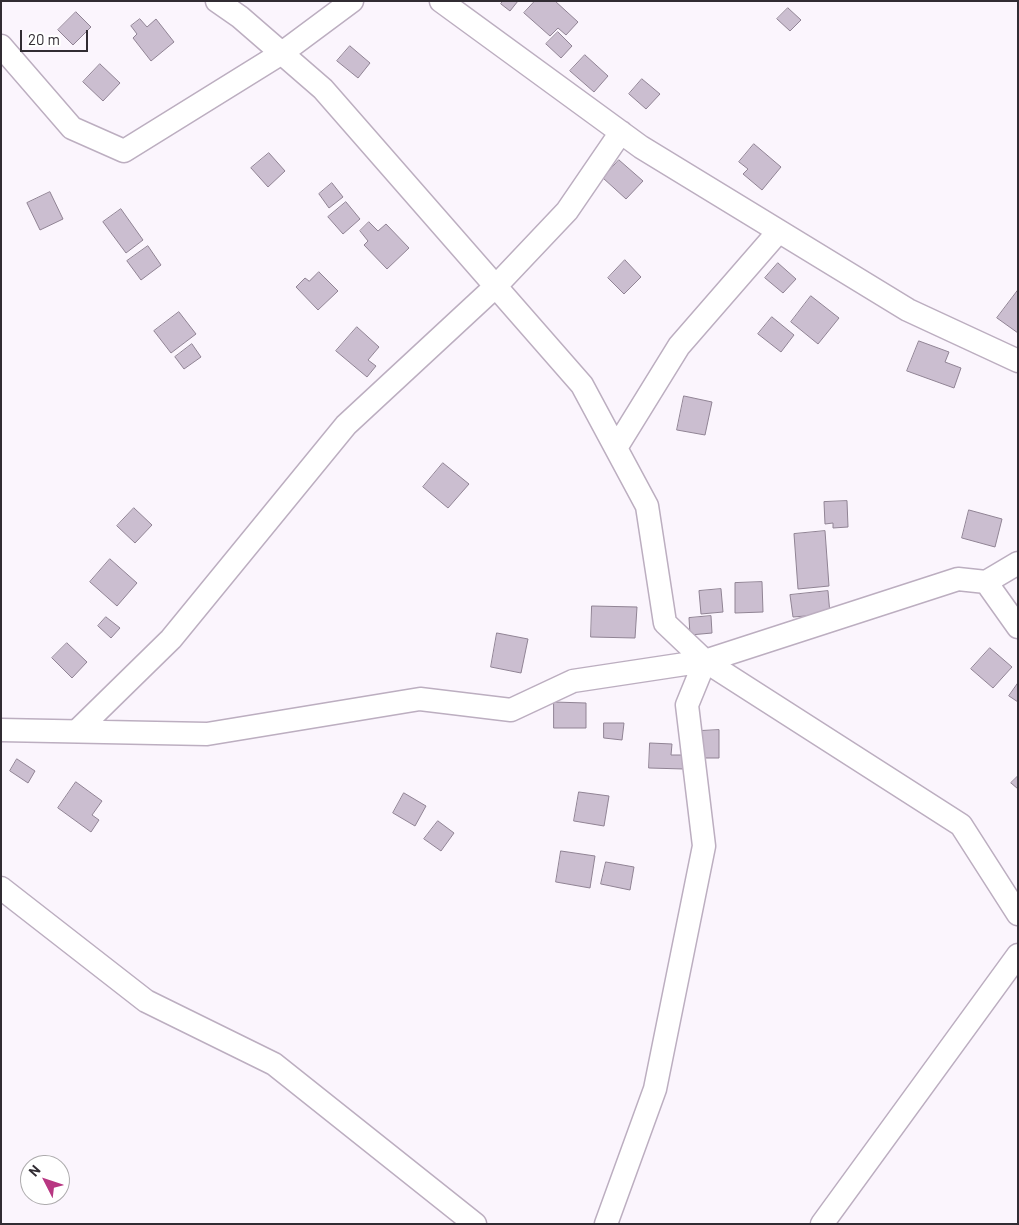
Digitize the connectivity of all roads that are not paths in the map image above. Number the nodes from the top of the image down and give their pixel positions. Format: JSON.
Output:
{"nodes":[{"id":1,"x":218,"y":1,"type":"edge"},
{"id":2,"x":352,"y":1,"type":"edge"},
{"id":3,"x":441,"y":1,"type":"edge"},
{"id":4,"x":1,"y":46,"type":"edge"},
{"id":5,"x":282,"y":53,"type":"junction"},
{"id":6,"x":621,"y":132,"type":"junction"},
{"id":7,"x":779,"y":231,"type":"junction"},
{"id":8,"x":496,"y":286,"type":"junction"},
{"id":9,"x":1018,"y":360,"type":"edge"},
{"id":10,"x":616,"y":448,"type":"junction"},
{"id":11,"x":1018,"y":563,"type":"edge"},
{"id":12,"x":986,"y":582,"type":"junction"},
{"id":13,"x":1018,"y":627,"type":"edge"},
{"id":14,"x":705,"y":661,"type":"junction"},
{"id":15,"x":1,"y":730,"type":"edge"},
{"id":16,"x":77,"y":731,"type":"junction"},
{"id":17,"x":1,"y":888,"type":"edge"},
{"id":18,"x":1018,"y":914,"type":"edge"},
{"id":19,"x":1018,"y":955,"type":"edge"},
{"id":20,"x":476,"y":1224,"type":"edge"},
{"id":21,"x":606,"y":1224,"type":"edge"},
{"id":22,"x":822,"y":1224,"type":"edge"}],
"edges":[{"from":1,"to":5,"type":"street"},
{"from":2,"to":5,"type":"street"},
{"from":3,"to":6,"type":"street"},
{"from":4,"to":5,"type":"street"},
{"from":5,"to":8,"type":"street"},
{"from":6,"to":7,"type":"street"},
{"from":6,"to":8,"type":"street"},
{"from":7,"to":9,"type":"street"},
{"from":7,"to":10,"type":"street"},
{"from":8,"to":10,"type":"street"},
{"from":8,"to":16,"type":"street"},
{"from":10,"to":14,"type":"street"},
{"from":11,"to":12,"type":"street"},
{"from":12,"to":13,"type":"street"},
{"from":12,"to":14,"type":"street"},
{"from":14,"to":16,"type":"street"},
{"from":14,"to":18,"type":"street"},
{"from":14,"to":21,"type":"street"},
{"from":15,"to":16,"type":"street"},
{"from":17,"to":20,"type":"street"},
{"from":19,"to":22,"type":"street"}]}
